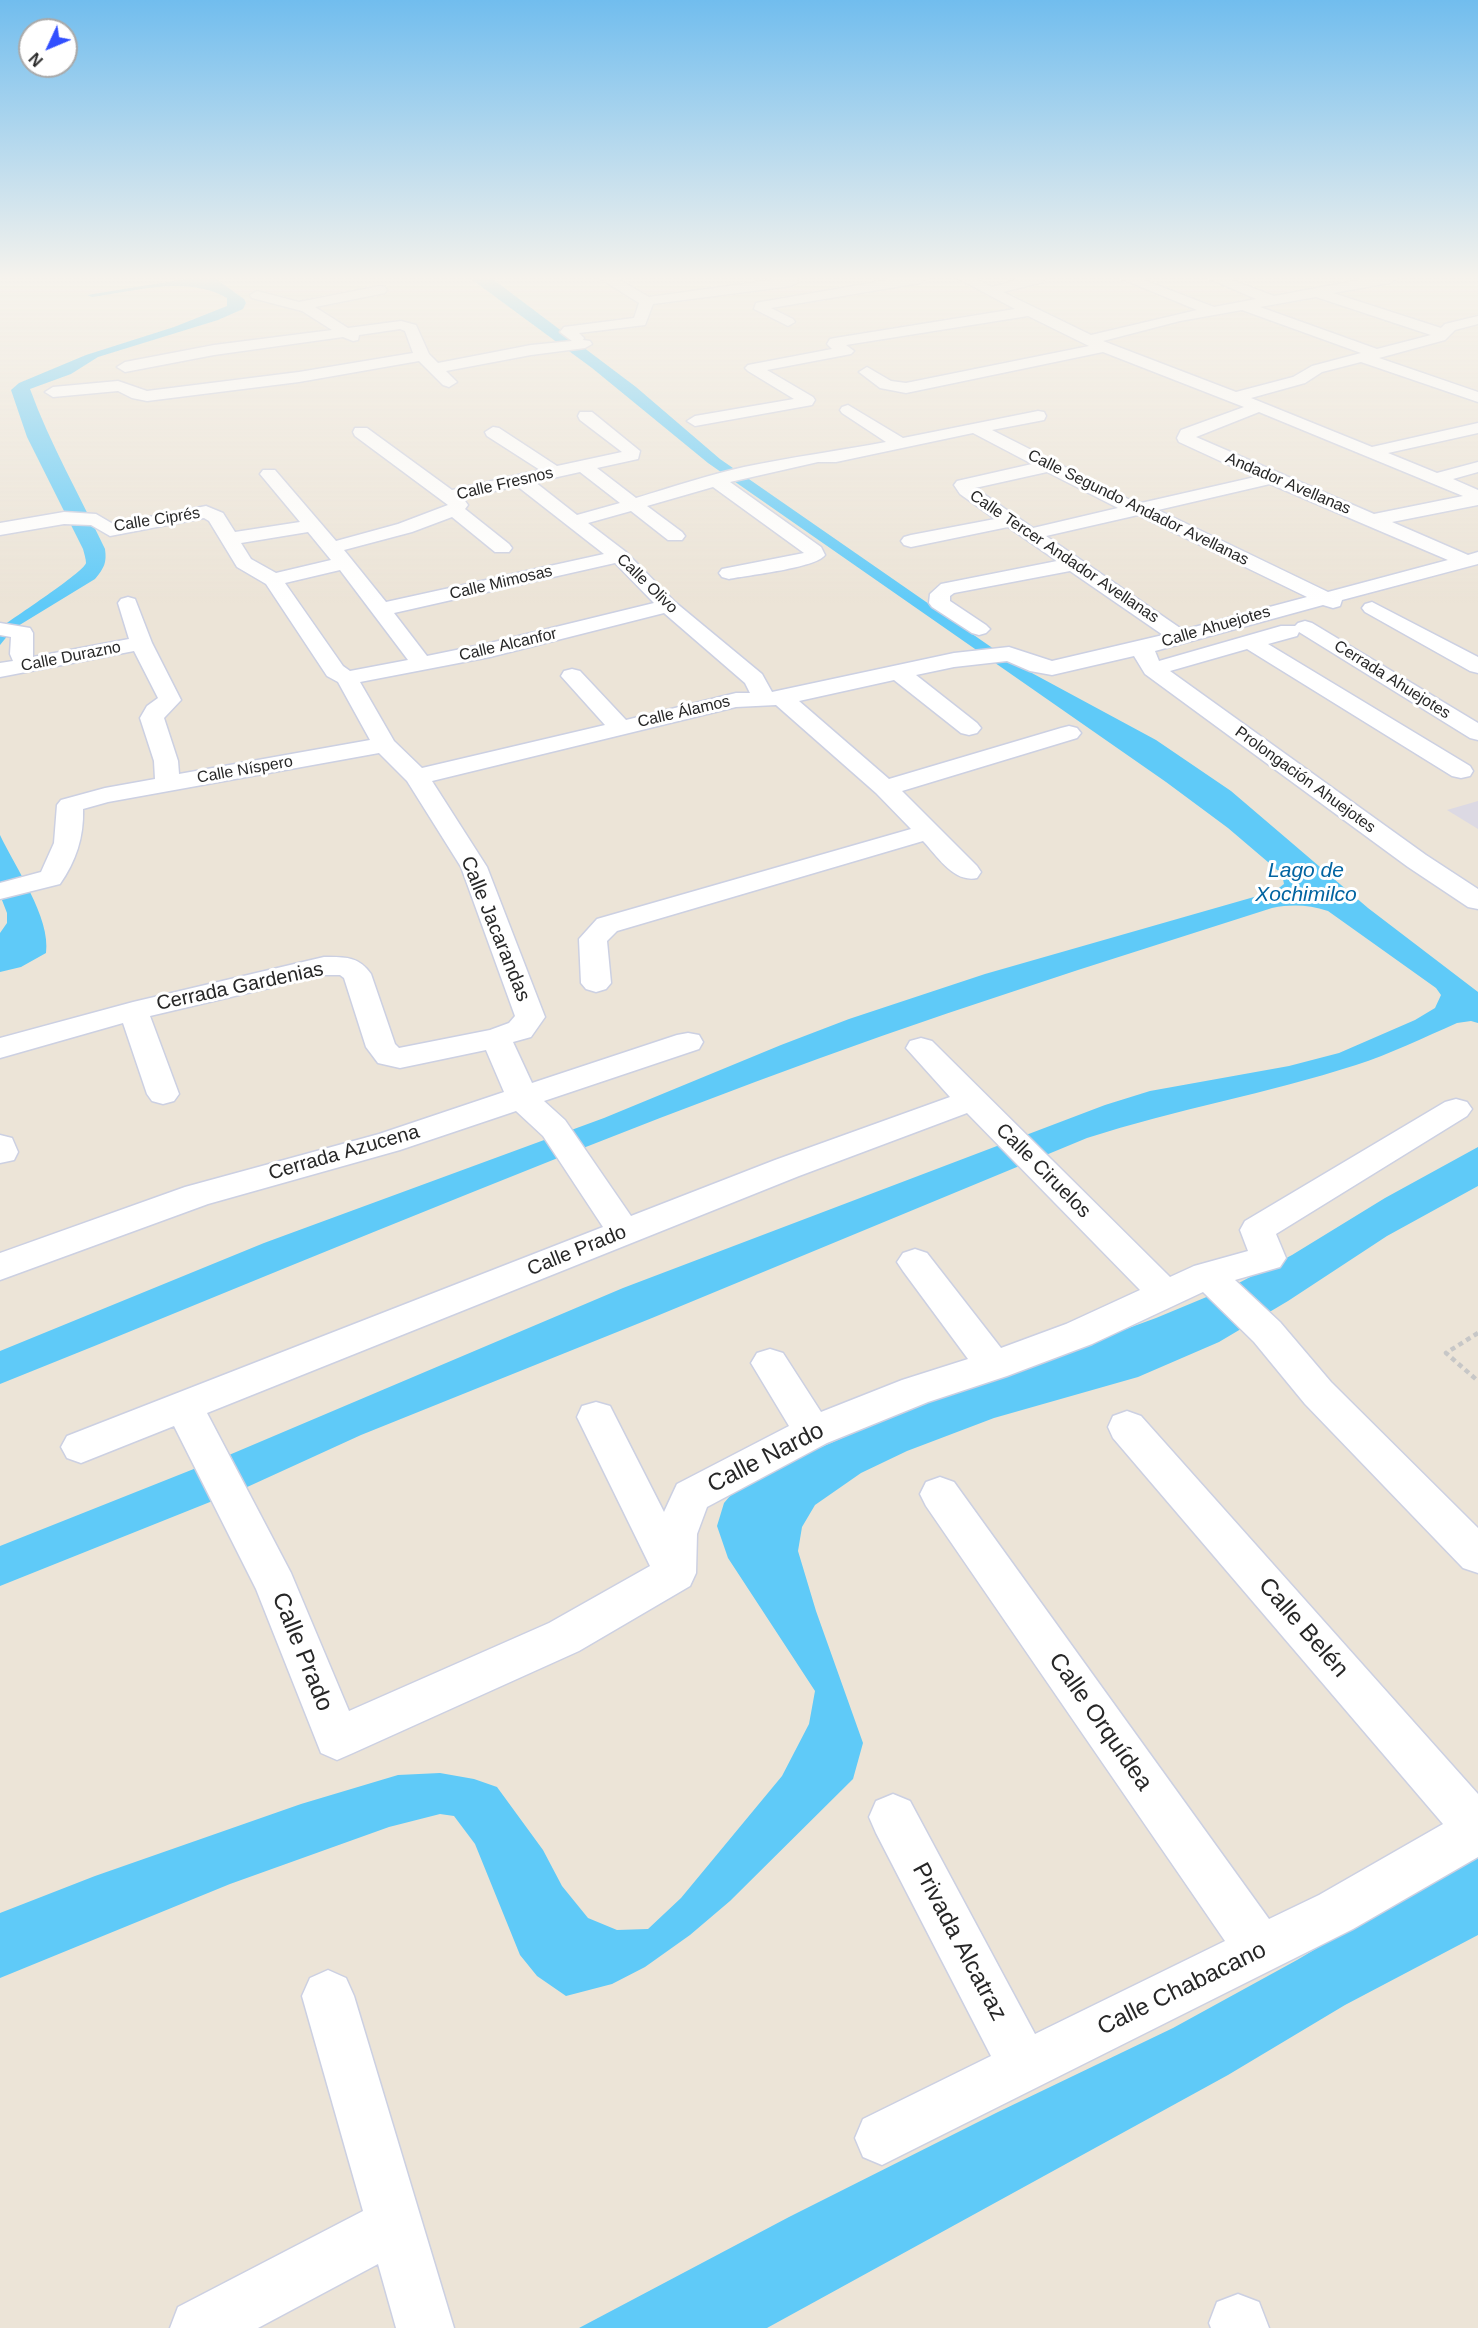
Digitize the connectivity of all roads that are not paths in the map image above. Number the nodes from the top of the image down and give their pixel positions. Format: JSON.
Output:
{"nodes":[{"id":1,"x":100,"y":388,"type":"edge"},
{"id":2,"x":126,"y":388,"type":"edge"},
{"id":3,"x":214,"y":388,"type":"edge"},
{"id":4,"x":786,"y":388,"type":"edge"},
{"id":5,"x":1210,"y":388,"type":"edge"},
{"id":6,"x":1270,"y":388,"type":"edge"},
{"id":7,"x":1454,"y":388,"type":"edge"},
{"id":8,"x":53,"y":392,"type":"dead end"},
{"id":9,"x":1235,"y":397,"type":"junction"},
{"id":10,"x":1478,"y":397,"type":"edge"},
{"id":11,"x":1258,"y":407,"type":"junction"},
{"id":12,"x":848,"y":410,"type":"dead end"},
{"id":13,"x":586,"y":416,"type":"dead end"},
{"id":14,"x":1038,"y":416,"type":"dead end"},
{"id":15,"x":695,"y":421,"type":"dead end"},
{"id":16,"x":975,"y":428,"type":"junction"},
{"id":17,"x":1478,"y":428,"type":"edge"},
{"id":18,"x":361,"y":432,"type":"dead end"},
{"id":19,"x":493,"y":432,"type":"dead end"},
{"id":20,"x":902,"y":444,"type":"junction"},
{"id":21,"x":1371,"y":452,"type":"junction"},
{"id":22,"x":583,"y":466,"type":"junction"},
{"id":23,"x":1048,"y":466,"type":"junction"},
{"id":24,"x":1478,"y":466,"type":"edge"},
{"id":25,"x":554,"y":472,"type":"junction"},
{"id":26,"x":269,"y":474,"type":"dead end"},
{"id":27,"x":1272,"y":478,"type":"junction"},
{"id":28,"x":519,"y":479,"type":"junction"},
{"id":29,"x":718,"y":479,"type":"junction"},
{"id":30,"x":1435,"y":479,"type":"junction"},
{"id":31,"x":1478,"y":497,"type":"edge"},
{"id":32,"x":451,"y":503,"type":"junction"},
{"id":33,"x":634,"y":505,"type":"junction"},
{"id":34,"x":1139,"y":508,"type":"junction"},
{"id":35,"x":1374,"y":520,"type":"junction"},
{"id":36,"x":576,"y":521,"type":"junction"},
{"id":37,"x":1011,"y":521,"type":"junction"},
{"id":38,"x":313,"y":525,"type":"junction"},
{"id":39,"x":0,"y":529,"type":"edge"},
{"id":40,"x":1031,"y":534,"type":"junction"},
{"id":41,"x":675,"y":536,"type":"dead end"},
{"id":42,"x":229,"y":539,"type":"junction"},
{"id":43,"x":911,"y":541,"type":"dead end"},
{"id":44,"x":502,"y":548,"type":"dead end"},
{"id":45,"x":340,"y":555,"type":"junction"},
{"id":46,"x":619,"y":556,"type":"junction"},
{"id":47,"x":1472,"y":559,"type":"edge"},
{"id":48,"x":1073,"y":564,"type":"junction"},
{"id":49,"x":729,"y":573,"type":"dead end"},
{"id":50,"x":273,"y":580,"type":"junction"},
{"id":51,"x":1323,"y":598,"type":"junction"},
{"id":52,"x":1404,"y":600,"type":"dead end"},
{"id":53,"x":128,"y":603,"type":"dead end"},
{"id":54,"x":668,"y":606,"type":"junction"},
{"id":55,"x":383,"y":609,"type":"junction"},
{"id":56,"x":1363,"y":610,"type":"junction"},
{"id":57,"x":1305,"y":627,"type":"junction"},
{"id":58,"x":0,"y":629,"type":"edge"},
{"id":59,"x":979,"y":629,"type":"dead end"},
{"id":60,"x":1180,"y":636,"type":"junction"},
{"id":61,"x":1250,"y":642,"type":"junction"},
{"id":62,"x":141,"y":643,"type":"junction"},
{"id":63,"x":1148,"y":659,"type":"junction"},
{"id":64,"x":954,"y":660,"type":"joint"},
{"id":65,"x":422,"y":664,"type":"junction"},
{"id":66,"x":26,"y":665,"type":"junction"},
{"id":67,"x":1478,"y":666,"type":"edge"},
{"id":68,"x":0,"y":670,"type":"edge"},
{"id":69,"x":899,"y":673,"type":"junction"},
{"id":70,"x":572,"y":676,"type":"dead end"},
{"id":71,"x":347,"y":678,"type":"junction"},
{"id":72,"x":774,"y":699,"type":"junction"},
{"id":73,"x":620,"y":728,"type":"junction"},
{"id":74,"x":969,"y":728,"type":"dead end"},
{"id":75,"x":1069,"y":733,"type":"dead end"},
{"id":76,"x":1478,"y":733,"type":"edge"},
{"id":77,"x":384,"y":745,"type":"junction"},
{"id":78,"x":1461,"y":771,"type":"dead end"},
{"id":79,"x":167,"y":772,"type":"junction"},
{"id":80,"x":417,"y":777,"type":"junction"},
{"id":81,"x":893,"y":797,"type":"junction"},
{"id":82,"x":70,"y":805,"type":"junction"},
{"id":83,"x":928,"y":832,"type":"junction"},
{"id":84,"x":968,"y":872,"type":"dead end"},
{"id":85,"x":0,"y":891,"type":"edge"},
{"id":86,"x":1478,"y":901,"type":"edge"},
{"id":87,"x":596,"y":983,"type":"dead end"},
{"id":88,"x":133,"y":1011,"type":"junction"},
{"id":89,"x":496,"y":1038,"type":"junction"},
{"id":90,"x":688,"y":1042,"type":"dead end"},
{"id":91,"x":0,"y":1048,"type":"edge"},
{"id":92,"x":921,"y":1048,"type":"dead end"},
{"id":93,"x":162,"y":1094,"type":"dead end"},
{"id":94,"x":523,"y":1099,"type":"junction"},
{"id":95,"x":972,"y":1100,"type":"junction"},
{"id":96,"x":1456,"y":1109,"type":"dead end"},
{"id":97,"x":624,"y":1232,"type":"junction"},
{"id":98,"x":915,"y":1262,"type":"dead end"},
{"id":99,"x":0,"y":1267,"type":"edge"},
{"id":100,"x":1213,"y":1280,"type":"junction"},
{"id":101,"x":1166,"y":1294,"type":"junction"},
{"id":102,"x":771,"y":1363,"type":"dead end"},
{"id":103,"x":994,"y":1366,"type":"junction"},
{"id":104,"x":184,"y":1407,"type":"junction"},
{"id":105,"x":596,"y":1417,"type":"dead end"},
{"id":106,"x":1127,"y":1427,"type":"dead end"},
{"id":107,"x":813,"y":1432,"type":"junction"},
{"id":108,"x":81,"y":1447,"type":"dead end"},
{"id":109,"x":940,"y":1494,"type":"dead end"},
{"id":110,"x":1478,"y":1555,"type":"edge"},
{"id":111,"x":675,"y":1573,"type":"junction"},
{"id":112,"x":893,"y":1817,"type":"dead end"},
{"id":113,"x":1478,"y":1830,"type":"edge"},
{"id":114,"x":1261,"y":1950,"type":"junction"},
{"id":115,"x":327,"y":1996,"type":"dead end"},
{"id":116,"x":1024,"y":2066,"type":"junction"},
{"id":117,"x":882,"y":2138,"type":"dead end"},
{"id":118,"x":393,"y":2224,"type":"junction"},
{"id":119,"x":199,"y":2328,"type":"edge"},
{"id":120,"x":425,"y":2328,"type":"edge"}],
"edges":[{"from":1,"to":8,"type":"street"},
{"from":2,"to":3,"type":"street"},
{"from":4,"to":15,"type":"street"},
{"from":5,"to":9,"type":"street"},
{"from":6,"to":9,"type":"street"},
{"from":7,"to":10,"type":"street"},
{"from":9,"to":11,"type":"street"},
{"from":11,"to":21,"type":"street"},
{"from":11,"to":27,"type":"street","name":"Andador Avellanas"},
{"from":12,"to":20,"type":"street"},
{"from":13,"to":22,"type":"street","name":"Calle Fresnos"},
{"from":14,"to":16,"type":"street"},
{"from":16,"to":20,"type":"street"},
{"from":16,"to":23,"type":"street","name":"Calle Segundo Andador Avellanas"},
{"from":17,"to":21,"type":"street"},
{"from":18,"to":32,"type":"street"},
{"from":19,"to":25,"type":"street"},
{"from":20,"to":29,"type":"street"},
{"from":21,"to":30,"type":"street"},
{"from":22,"to":25,"type":"street","name":"Calle Fresnos"},
{"from":22,"to":33,"type":"street"},
{"from":23,"to":34,"type":"street","name":"Calle Segundo Andador Avellanas"},
{"from":23,"to":37,"type":"street","name":"Calle Tercer Andador Avellanas"},
{"from":24,"to":30,"type":"street"},
{"from":25,"to":28,"type":"street","name":"Calle Fresnos"},
{"from":26,"to":38,"type":"street"},
{"from":27,"to":34,"type":"street"},
{"from":27,"to":35,"type":"street","name":"Andador Avellanas"},
{"from":28,"to":32,"type":"street","name":"Calle Fresnos"},
{"from":28,"to":36,"type":"street","name":"Calle Olivo"},
{"from":29,"to":33,"type":"street"},
{"from":29,"to":49,"type":"street"},
{"from":30,"to":31,"type":"street"},
{"from":31,"to":35,"type":"street"},
{"from":32,"to":44,"type":"street"},
{"from":32,"to":45,"type":"street","name":"Calle Fresnos"},
{"from":33,"to":36,"type":"street"},
{"from":33,"to":41,"type":"street"},
{"from":34,"to":40,"type":"street"},
{"from":34,"to":51,"type":"street","name":"Calle Segundo Andador Avellanas"},
{"from":35,"to":47,"type":"street","name":"Andador Avellanas"},
{"from":36,"to":46,"type":"street","name":"Calle Olivo"},
{"from":37,"to":40,"type":"street","name":"Calle Tercer Andador Avellanas"},
{"from":37,"to":43,"type":"street"},
{"from":38,"to":42,"type":"street"},
{"from":38,"to":45,"type":"street"},
{"from":39,"to":42,"type":"street","name":"Calle Ciprés"},
{"from":40,"to":48,"type":"street","name":"Calle Tercer Andador Avellanas"},
{"from":42,"to":50,"type":"street","name":"Calle Jacarandas"},
{"from":45,"to":50,"type":"street","name":"Calle Fresnos"},
{"from":45,"to":55,"type":"street"},
{"from":46,"to":54,"type":"street","name":"Calle Olivo"},
{"from":46,"to":55,"type":"street","name":"Calle Mimosas"},
{"from":47,"to":51,"type":"street","name":"Calle Ahuejotes"},
{"from":48,"to":59,"type":"street"},
{"from":48,"to":60,"type":"street","name":"Calle Tercer Andador Avellanas"},
{"from":50,"to":71,"type":"street","name":"Calle Jacarandas"},
{"from":51,"to":56,"type":"street","name":"Calle Segundo Andador Avellanas"},
{"from":51,"to":60,"type":"street","name":"Calle Ahuejotes"},
{"from":52,"to":56,"type":"street","name":"Calle Ahuejotes"},
{"from":53,"to":62,"type":"street"},
{"from":54,"to":65,"type":"street","name":"Calle Alcanfor"},
{"from":54,"to":72,"type":"street","name":"Calle Olivo"},
{"from":55,"to":65,"type":"street"},
{"from":56,"to":57,"type":"street","name":"Calle Ahuejotes"},
{"from":56,"to":67,"type":"street","name":"Calle Segundo Andador Avellanas"},
{"from":57,"to":61,"type":"street","name":"Calle Ahuejotes"},
{"from":57,"to":76,"type":"street","name":"Cerrada Ahuejotes"},
{"from":58,"to":66,"type":"street"},
{"from":60,"to":63,"type":"street","name":"Calle Ahuejotes"},
{"from":61,"to":63,"type":"street","name":"Calle Ahuejotes"},
{"from":61,"to":78,"type":"street"},
{"from":62,"to":66,"type":"street","name":"Calle Durazno"},
{"from":62,"to":79,"type":"street"},
{"from":63,"to":64,"type":"street","name":"Calle Ahuejotes"},
{"from":63,"to":86,"type":"street","name":"Prolongación Ahuejotes"},
{"from":64,"to":69,"type":"street","name":"Calle Álamos"},
{"from":65,"to":71,"type":"street","name":"Calle Alcanfor"},
{"from":66,"to":68,"type":"street","name":"Calle Durazno"},
{"from":69,"to":72,"type":"street","name":"Calle Álamos"},
{"from":69,"to":74,"type":"street"},
{"from":70,"to":73,"type":"street"},
{"from":71,"to":77,"type":"street","name":"Calle Jacarandas"},
{"from":72,"to":73,"type":"street","name":"Calle Álamos"},
{"from":72,"to":81,"type":"street","name":"Calle Olivo"},
{"from":73,"to":80,"type":"street","name":"Calle Álamos"},
{"from":75,"to":81,"type":"street"},
{"from":77,"to":79,"type":"street","name":"Calle Níspero"},
{"from":77,"to":80,"type":"street","name":"Calle Jacarandas"},
{"from":79,"to":82,"type":"street","name":"Calle Níspero"},
{"from":79,"to":82,"type":"street"},
{"from":80,"to":89,"type":"street","name":"Calle Jacarandas"},
{"from":81,"to":83,"type":"street"},
{"from":82,"to":85,"type":"street"},
{"from":83,"to":84,"type":"street"},
{"from":83,"to":87,"type":"street"},
{"from":88,"to":89,"type":"street","name":"Cerrada Gardenias"},
{"from":88,"to":91,"type":"street","name":"Cerrada Gardenias"},
{"from":88,"to":93,"type":"street"},
{"from":89,"to":94,"type":"street"},
{"from":90,"to":94,"type":"street","name":"Cerrada Azucena"},
{"from":92,"to":95,"type":"street","name":"Calle Ciruelos"},
{"from":94,"to":97,"type":"street"},
{"from":94,"to":99,"type":"street","name":"Cerrada Azucena"},
{"from":95,"to":97,"type":"street","name":"Calle Prado"},
{"from":95,"to":101,"type":"street","name":"Calle Ciruelos"},
{"from":96,"to":100,"type":"street","name":"Calle Nardo"},
{"from":97,"to":104,"type":"street","name":"Calle Prado"},
{"from":98,"to":103,"type":"street"},
{"from":100,"to":101,"type":"street","name":"Calle Nardo"},
{"from":100,"to":110,"type":"street"},
{"from":101,"to":103,"type":"street","name":"Calle Nardo"},
{"from":102,"to":107,"type":"street"},
{"from":103,"to":107,"type":"street","name":"Calle Nardo"},
{"from":104,"to":108,"type":"street","name":"Calle Prado"},
{"from":104,"to":111,"type":"street","name":"Calle Prado"},
{"from":105,"to":111,"type":"street"},
{"from":106,"to":113,"type":"street","name":"Calle Belén"},
{"from":107,"to":111,"type":"street","name":"Calle Nardo"},
{"from":109,"to":114,"type":"street","name":"Calle Orquídea"},
{"from":112,"to":116,"type":"street","name":"Privada Alcatraz"},
{"from":113,"to":114,"type":"street","name":"Calle Chabacano"},
{"from":114,"to":116,"type":"street","name":"Calle Chabacano"},
{"from":115,"to":118,"type":"street"},
{"from":116,"to":117,"type":"street","name":"Calle Chabacano"},
{"from":118,"to":119,"type":"street"},
{"from":118,"to":120,"type":"street"}]}
